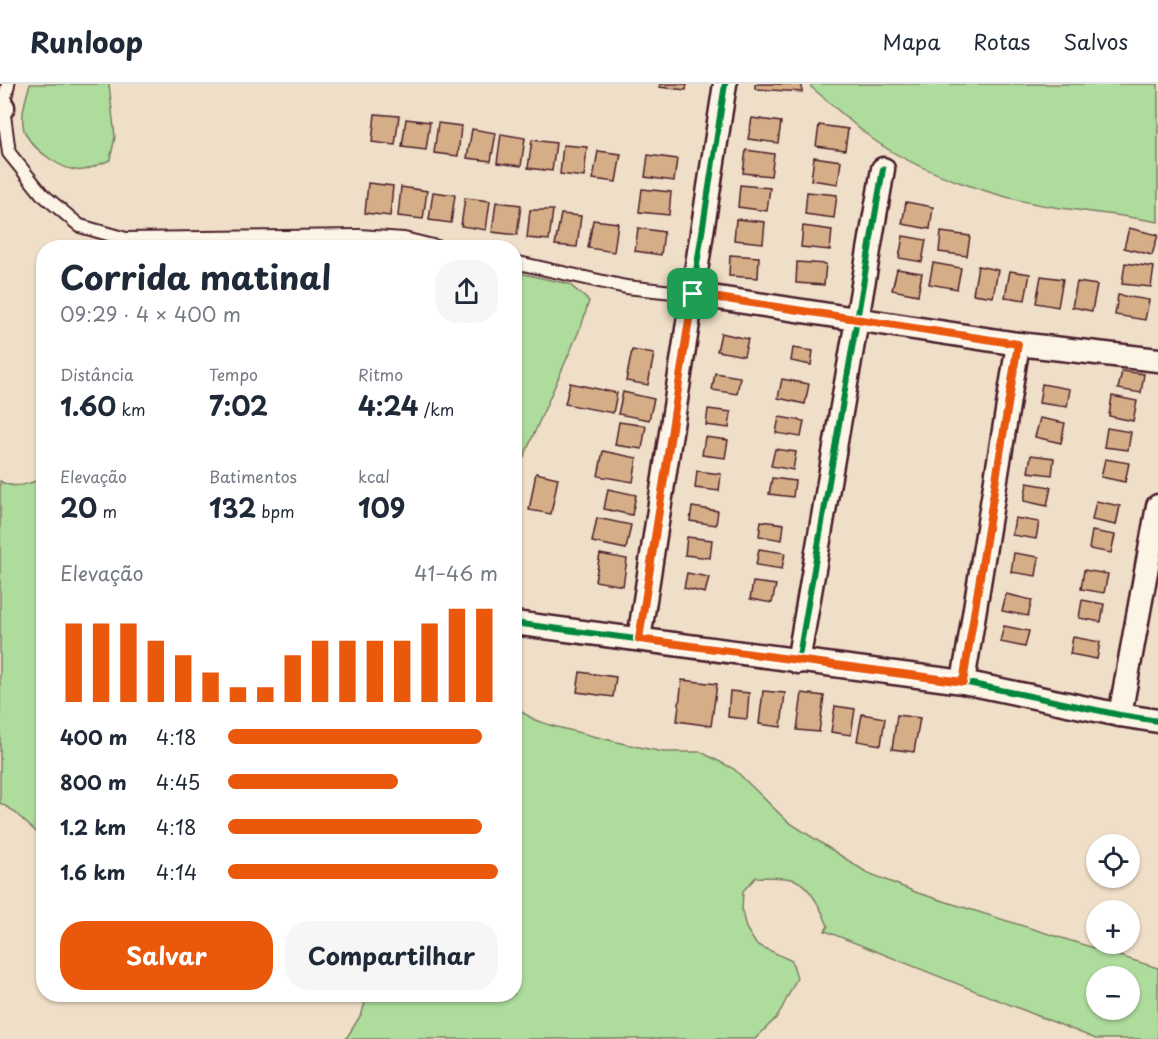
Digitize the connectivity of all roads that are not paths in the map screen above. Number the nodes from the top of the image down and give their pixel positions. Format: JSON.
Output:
{"nodes":[{"id":1,"x":8,"y":84,"type":"edge"},
{"id":2,"x":725,"y":84,"type":"edge"},
{"id":3,"x":2,"y":107,"type":"edge"},
{"id":4,"x":883,"y":169,"type":"dead end"},
{"id":5,"x":408,"y":240,"type":"edge"},
{"id":6,"x":522,"y":264,"type":"edge"},
{"id":7,"x":693,"y":294,"type":"junction"},
{"id":8,"x":858,"y":318,"type":"junction"},
{"id":9,"x":1018,"y":344,"type":"junction"},
{"id":10,"x":1158,"y":360,"type":"edge"},
{"id":11,"x":1158,"y":506,"type":"edge"},
{"id":12,"x":522,"y":624,"type":"edge"},
{"id":13,"x":639,"y":639,"type":"junction"},
{"id":14,"x":798,"y":662,"type":"junction"},
{"id":15,"x":963,"y":682,"type":"junction"},
{"id":16,"x":1120,"y":715,"type":"junction"},
{"id":17,"x":1158,"y":720,"type":"edge"}],
"edges":[{"from":1,"to":3,"type":"lane"},
{"from":2,"to":7,"type":"street"},
{"from":3,"to":5,"type":"lane"},
{"from":4,"to":8,"type":"street"},
{"from":6,"to":7,"type":"lane"},
{"from":7,"to":8,"type":"street"},
{"from":7,"to":13,"type":"street"},
{"from":8,"to":9,"type":"street"},
{"from":8,"to":14,"type":"street"},
{"from":9,"to":10,"type":"street"},
{"from":9,"to":15,"type":"street"},
{"from":11,"to":16,"type":"street"},
{"from":12,"to":13,"type":"street"},
{"from":13,"to":14,"type":"street"},
{"from":14,"to":15,"type":"street"},
{"from":15,"to":16,"type":"street"},
{"from":16,"to":17,"type":"street"}]}
